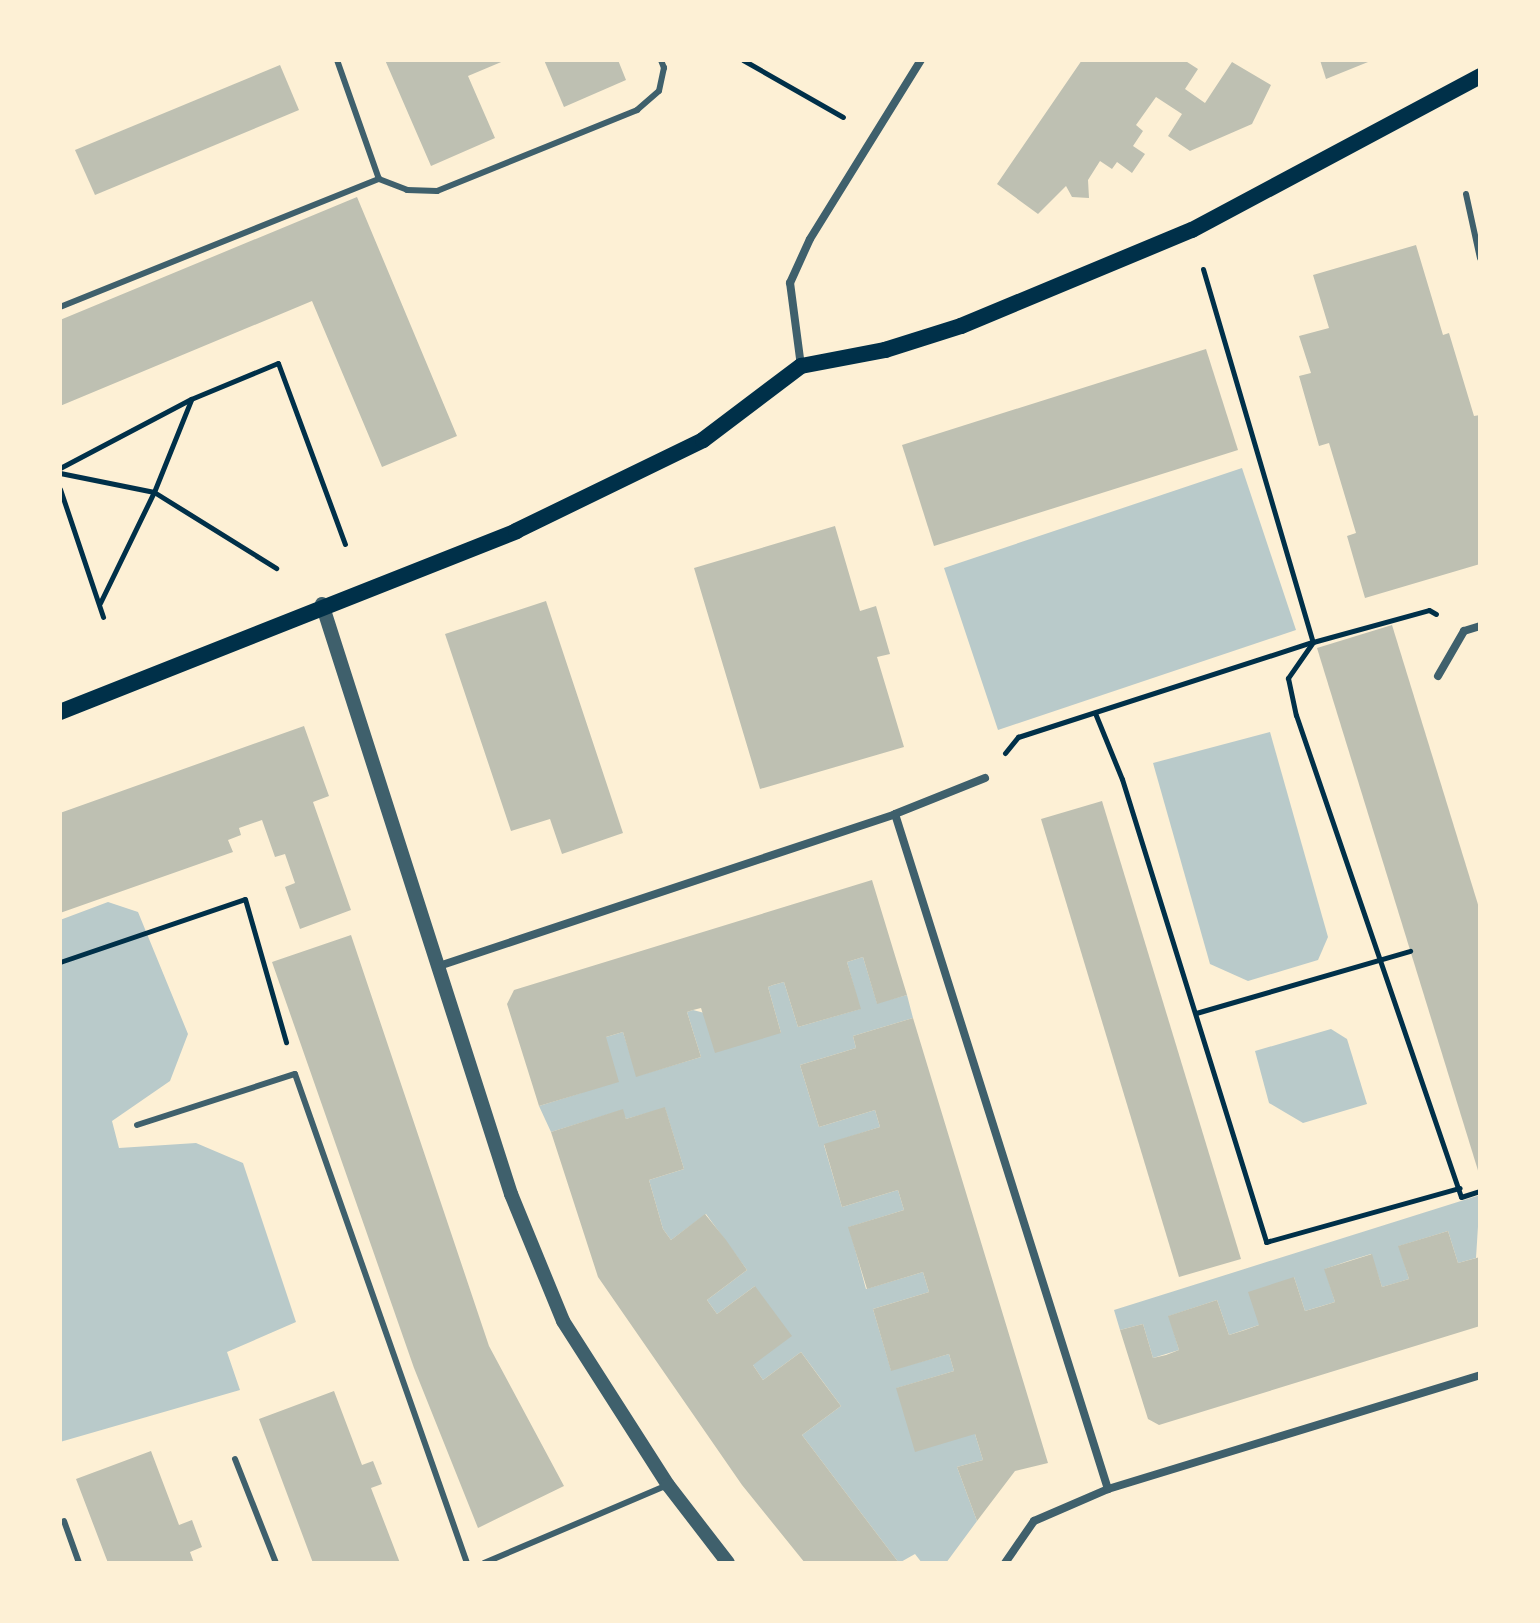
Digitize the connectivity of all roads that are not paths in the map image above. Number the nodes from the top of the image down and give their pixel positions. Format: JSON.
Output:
{"nodes":[{"id":1,"x":337,"y":60,"type":"edge"},
{"id":2,"x":661,"y":60,"type":"edge"},
{"id":3,"x":921,"y":60,"type":"edge"},
{"id":4,"x":1480,"y":76,"type":"edge"},
{"id":5,"x":379,"y":179,"type":"junction"},
{"id":6,"x":1466,"y":194,"type":"dead end"},
{"id":7,"x":1480,"y":258,"type":"edge"},
{"id":8,"x":60,"y":307,"type":"edge"},
{"id":9,"x":801,"y":366,"type":"junction"},
{"id":10,"x":322,"y":604,"type":"junction"},
{"id":11,"x":1480,"y":626,"type":"edge"},
{"id":12,"x":1438,"y":676,"type":"dead end"},
{"id":13,"x":60,"y":712,"type":"edge"},
{"id":14,"x":985,"y":778,"type":"road end"},
{"id":15,"x":895,"y":814,"type":"junction"},
{"id":16,"x":439,"y":966,"type":"junction"},
{"id":17,"x":137,"y":1125,"type":"dead end"},
{"id":18,"x":1480,"y":1375,"type":"edge"},
{"id":19,"x":235,"y":1459,"type":"dead end"},
{"id":20,"x":668,"y":1485,"type":"junction"},
{"id":21,"x":1108,"y":1489,"type":"junction"},
{"id":22,"x":64,"y":1521,"type":"dead end"},
{"id":23,"x":79,"y":1563,"type":"edge"},
{"id":24,"x":276,"y":1563,"type":"edge"},
{"id":25,"x":467,"y":1563,"type":"edge"},
{"id":26,"x":484,"y":1563,"type":"edge"},
{"id":27,"x":728,"y":1563,"type":"edge"},
{"id":28,"x":1005,"y":1563,"type":"edge"}],
"edges":[{"from":1,"to":5,"type":"lane"},
{"from":2,"to":5,"type":"lane"},
{"from":3,"to":9,"type":"street"},
{"from":4,"to":9,"type":"main road"},
{"from":5,"to":8,"type":"lane"},
{"from":6,"to":7,"type":"lane"},
{"from":9,"to":10,"type":"main road"},
{"from":10,"to":13,"type":"main road"},
{"from":10,"to":16,"type":"street"},
{"from":11,"to":12,"type":"street"},
{"from":14,"to":15,"type":"street"},
{"from":15,"to":16,"type":"street"},
{"from":15,"to":21,"type":"street"},
{"from":16,"to":20,"type":"street"},
{"from":17,"to":25,"type":"lane"},
{"from":18,"to":21,"type":"street"},
{"from":19,"to":24,"type":"lane"},
{"from":20,"to":26,"type":"lane"},
{"from":20,"to":27,"type":"street"},
{"from":21,"to":28,"type":"street"},
{"from":22,"to":23,"type":"lane"}]}
